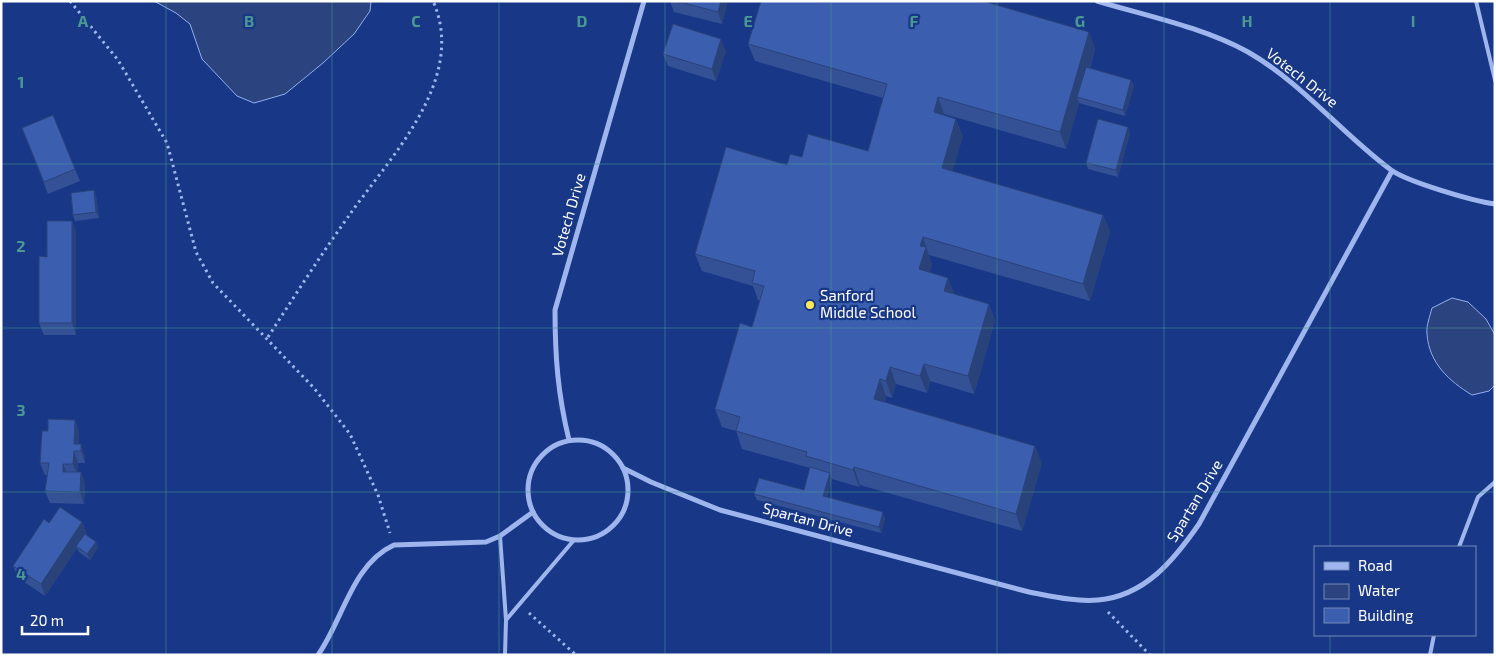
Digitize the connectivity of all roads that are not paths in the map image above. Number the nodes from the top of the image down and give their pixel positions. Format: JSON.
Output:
{"nodes":[{"id":1,"x":644,"y":1,"type":"edge"},
{"id":2,"x":1097,"y":1,"type":"edge"},
{"id":3,"x":1476,"y":1,"type":"edge"},
{"id":4,"x":1495,"y":80,"type":"edge"},
{"id":5,"x":1392,"y":171,"type":"junction"},
{"id":6,"x":1495,"y":204,"type":"edge"},
{"id":7,"x":569,"y":440,"type":"junction"},
{"id":8,"x":624,"y":468,"type":"junction"},
{"id":9,"x":1495,"y":482,"type":"edge"},
{"id":10,"x":532,"y":512,"type":"junction"},
{"id":11,"x":500,"y":536,"type":"junction"},
{"id":12,"x":574,"y":540,"type":"junction"},
{"id":13,"x":1459,"y":546,"type":"edge"},
{"id":14,"x":506,"y":620,"type":"junction"},
{"id":15,"x":1434,"y":636,"type":"edge"},
{"id":16,"x":318,"y":655,"type":"edge"},
{"id":17,"x":505,"y":655,"type":"edge"},
{"id":18,"x":1430,"y":655,"type":"edge"}],
"edges":[{"from":1,"to":7,"type":"street","name":"Votech Drive"},
{"from":2,"to":5,"type":"street","name":"Votech Drive"},
{"from":3,"to":4,"type":"lane"},
{"from":5,"to":6,"type":"street"},
{"from":5,"to":8,"type":"street","name":"Spartan Drive"},
{"from":7,"to":8,"type":"street"},
{"from":7,"to":10,"type":"street"},
{"from":8,"to":12,"type":"street"},
{"from":9,"to":13,"type":"lane"},
{"from":10,"to":11,"type":"street"},
{"from":10,"to":12,"type":"street"},
{"from":11,"to":14,"type":"lane"},
{"from":11,"to":16,"type":"street"},
{"from":12,"to":14,"type":"lane"},
{"from":14,"to":17,"type":"lane"},
{"from":15,"to":18,"type":"lane"}]}
